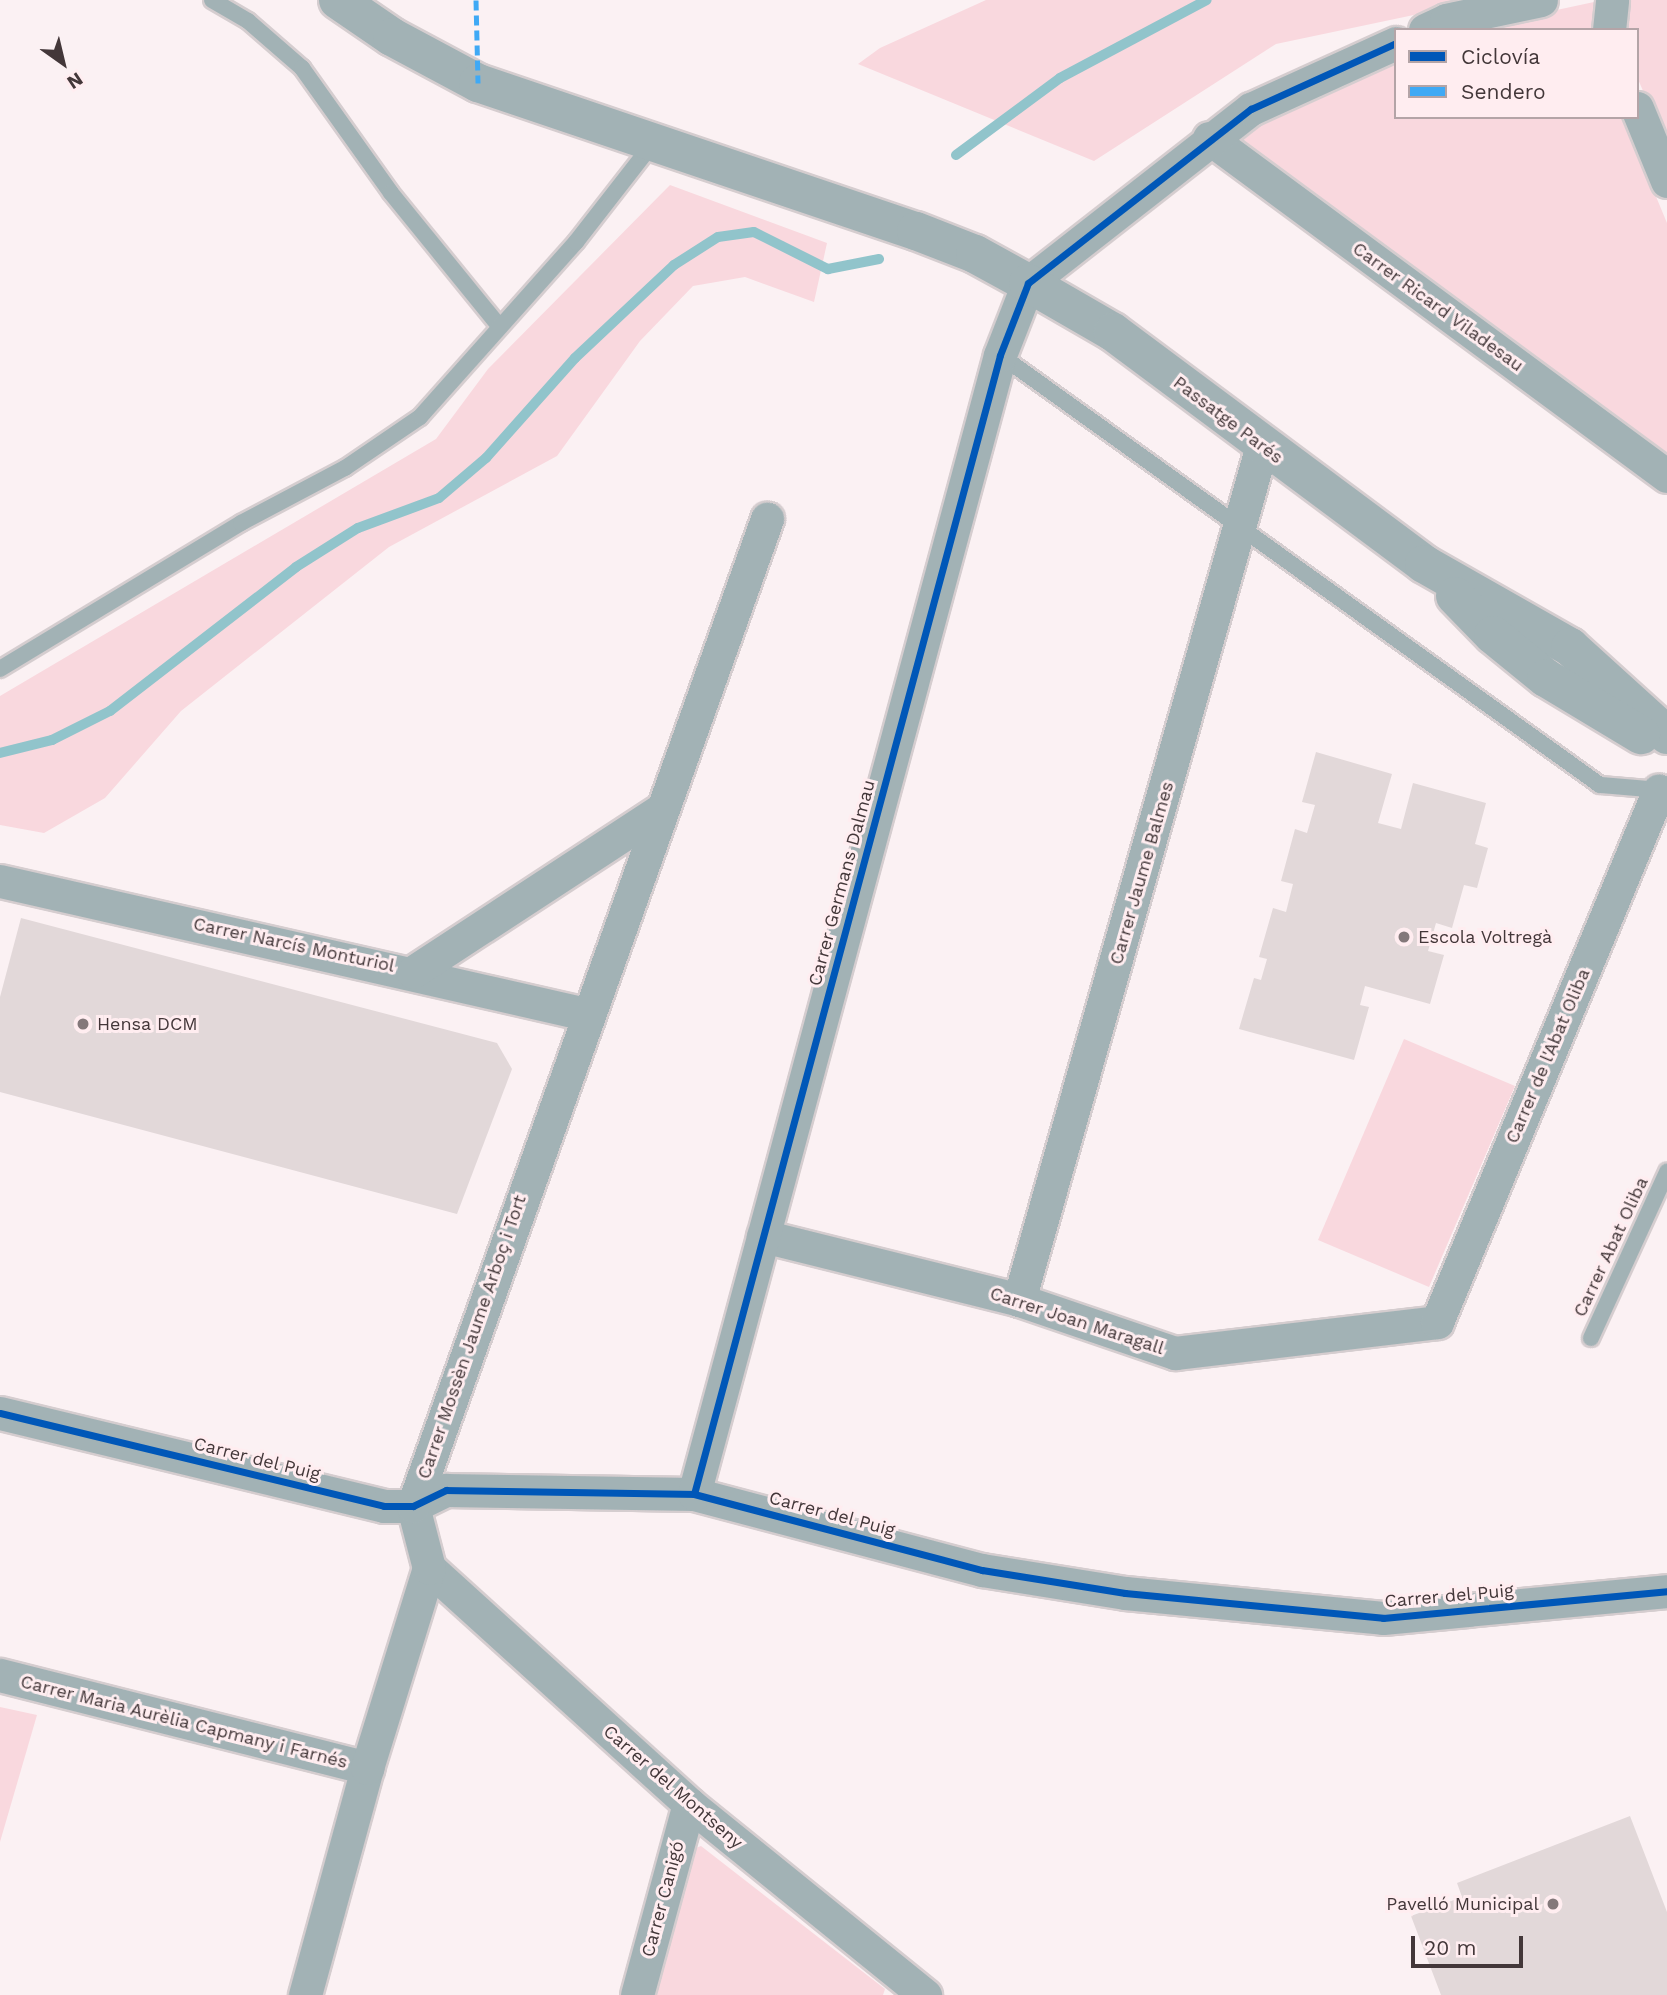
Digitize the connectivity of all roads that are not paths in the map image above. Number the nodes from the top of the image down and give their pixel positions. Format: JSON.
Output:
{"nodes":[{"id":1,"x":212,"y":0,"type":"edge"},
{"id":2,"x":338,"y":0,"type":"edge"},
{"id":3,"x":1541,"y":0,"type":"edge"},
{"id":4,"x":1612,"y":0,"type":"edge"},
{"id":5,"x":1429,"y":28,"type":"edge"},
{"id":6,"x":1609,"y":28,"type":"edge"},
{"id":7,"x":1394,"y":44,"type":"edge"},
{"id":8,"x":1639,"y":113,"type":"edge"},
{"id":9,"x":1209,"y":138,"type":"junction"},
{"id":10,"x":653,"y":143,"type":"junction"},
{"id":11,"x":1667,"y":180,"type":"edge"},
{"id":12,"x":1028,"y":283,"type":"junction"},
{"id":13,"x":499,"y":326,"type":"junction"},
{"id":14,"x":1000,"y":355,"type":"junction"},
{"id":15,"x":1262,"y":446,"type":"junction"},
{"id":16,"x":1667,"y":476,"type":"edge"},
{"id":17,"x":767,"y":519,"type":"dead end"},
{"id":18,"x":1243,"y":525,"type":"junction"},
{"id":19,"x":1424,"y":564,"type":"junction"},
{"id":20,"x":0,"y":669,"type":"edge"},
{"id":21,"x":1667,"y":735,"type":"edge"},
{"id":22,"x":1667,"y":750,"type":"edge"},
{"id":23,"x":1663,"y":790,"type":"edge"},
{"id":24,"x":662,"y":809,"type":"junction"},
{"id":25,"x":0,"y":881,"type":"edge"},
{"id":26,"x":413,"y":972,"type":"junction"},
{"id":27,"x":586,"y":1014,"type":"junction"},
{"id":28,"x":1667,"y":1172,"type":"edge"},
{"id":29,"x":763,"y":1236,"type":"junction"},
{"id":30,"x":1019,"y":1300,"type":"junction"},
{"id":31,"x":1437,"y":1322,"type":"joint"},
{"id":32,"x":1591,"y":1338,"type":"dead end"},
{"id":33,"x":0,"y":1413,"type":"edge"},
{"id":34,"x":694,"y":1494,"type":"junction"},
{"id":35,"x":413,"y":1506,"type":"junction"},
{"id":36,"x":429,"y":1568,"type":"junction"},
{"id":37,"x":1667,"y":1591,"type":"edge"},
{"id":38,"x":0,"y":1675,"type":"edge"},
{"id":39,"x":367,"y":1768,"type":"junction"},
{"id":40,"x":689,"y":1804,"type":"junction"},
{"id":41,"x":915,"y":1991,"type":"edge"},
{"id":42,"x":305,"y":1995,"type":"edge"},
{"id":43,"x":637,"y":1995,"type":"edge"}],
"edges":[{"from":1,"to":13,"type":"lane"},
{"from":2,"to":10,"type":"street","name":"Passatge Parés"},
{"from":3,"to":5,"type":"street"},
{"from":4,"to":6,"type":"street"},
{"from":7,"to":9,"type":"street"},
{"from":8,"to":11,"type":"street"},
{"from":9,"to":12,"type":"street"},
{"from":9,"to":16,"type":"street","name":"Carrer Ricard Viladesau"},
{"from":10,"to":12,"type":"street","name":"Passatge Parés"},
{"from":10,"to":13,"type":"lane"},
{"from":12,"to":14,"type":"street","name":"Carrer Germans Dalmau"},
{"from":12,"to":15,"type":"street","name":"Passatge Parés"},
{"from":13,"to":20,"type":"lane"},
{"from":14,"to":18,"type":"lane"},
{"from":14,"to":29,"type":"street","name":"Carrer Germans Dalmau"},
{"from":15,"to":18,"type":"street","name":"Carrer Jaume Balmes"},
{"from":15,"to":19,"type":"street","name":"Passatge Parés"},
{"from":17,"to":24,"type":"street","name":"Carrer Mossèn Jaume Arboç i Tort"},
{"from":18,"to":23,"type":"lane"},
{"from":18,"to":30,"type":"street","name":"Carrer Jaume Balmes"},
{"from":19,"to":21,"type":"street","name":"Passatge Parés"},
{"from":19,"to":22,"type":"street","name":"Passatge Parés"},
{"from":23,"to":31,"type":"street","name":"Carrer de l'Abat Oliba"},
{"from":24,"to":26,"type":"street"},
{"from":24,"to":27,"type":"street","name":"Carrer Mossèn Jaume Arboç i Tort"},
{"from":25,"to":26,"type":"street","name":"Carrer Narcís Monturiol"},
{"from":26,"to":27,"type":"street","name":"Carrer Narcís Monturiol"},
{"from":27,"to":35,"type":"street","name":"Carrer Mossèn Jaume Arboç i Tort"},
{"from":28,"to":32,"type":"lane","name":"Carrer Abat Oliba"},
{"from":29,"to":30,"type":"street","name":"Carrer Joan Maragall"},
{"from":29,"to":34,"type":"street","name":"Carrer Germans Dalmau"},
{"from":30,"to":31,"type":"street","name":"Carrer Joan Maragall"},
{"from":33,"to":35,"type":"street","name":"Carrer del Puig"},
{"from":34,"to":35,"type":"street","name":"Carrer del Puig"},
{"from":34,"to":37,"type":"street","name":"Carrer del Puig"},
{"from":35,"to":36,"type":"street"},
{"from":36,"to":39,"type":"street"},
{"from":36,"to":40,"type":"street","name":"Carrer del Montseny"},
{"from":38,"to":39,"type":"street","name":"Carrer Maria Aurèlia Capmany i Farnés"},
{"from":39,"to":42,"type":"street"},
{"from":40,"to":41,"type":"street","name":"Carrer del Montseny"},
{"from":40,"to":43,"type":"street","name":"Carrer Canigó"}]}
